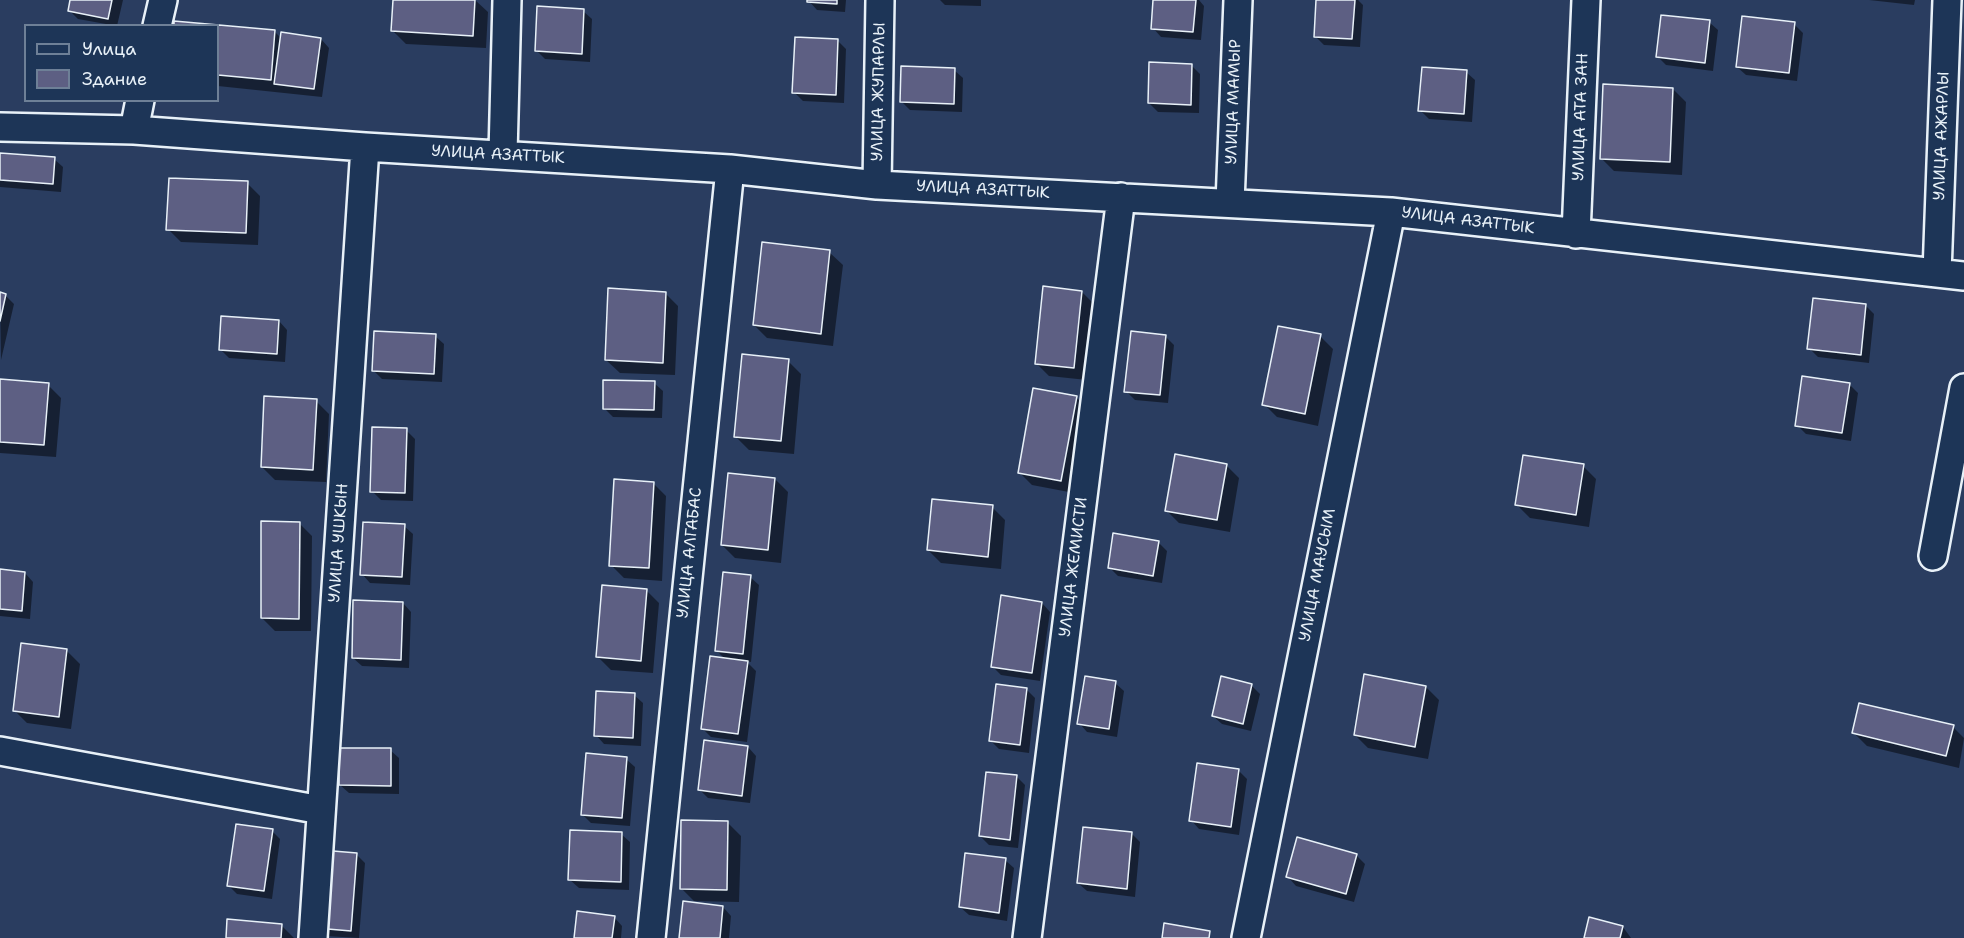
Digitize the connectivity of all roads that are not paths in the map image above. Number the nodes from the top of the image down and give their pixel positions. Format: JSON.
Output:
{"nodes":[{"id":1,"x":163,"y":0,"type":"edge"},
{"id":2,"x":507,"y":0,"type":"edge"},
{"id":3,"x":880,"y":0,"type":"edge"},
{"id":4,"x":1238,"y":0,"type":"edge"},
{"id":5,"x":1586,"y":0,"type":"edge"},
{"id":6,"x":1947,"y":0,"type":"edge"},
{"id":7,"x":157,"y":24,"type":"edge"},
{"id":8,"x":141,"y":102,"type":"edge"},
{"id":9,"x":0,"y":127,"type":"edge"},
{"id":10,"x":134,"y":130,"type":"junction"},
{"id":11,"x":365,"y":147,"type":"junction"},
{"id":12,"x":503,"y":154,"type":"junction"},
{"id":13,"x":730,"y":169,"type":"junction"},
{"id":14,"x":877,"y":185,"type":"junction"},
{"id":15,"x":1121,"y":197,"type":"junction"},
{"id":16,"x":1230,"y":203,"type":"junction"},
{"id":17,"x":1391,"y":212,"type":"junction"},
{"id":18,"x":1576,"y":234,"type":"junction"},
{"id":19,"x":1937,"y":273,"type":"junction"},
{"id":20,"x":1964,"y":276,"type":"edge"},
{"id":21,"x":1964,"y":388,"type":"edge"},
{"id":22,"x":1933,"y":556,"type":"dead end"},
{"id":23,"x":0,"y":751,"type":"edge"},
{"id":24,"x":321,"y":810,"type":"junction"},
{"id":25,"x":313,"y":938,"type":"edge"},
{"id":26,"x":651,"y":938,"type":"edge"},
{"id":27,"x":1027,"y":938,"type":"edge"},
{"id":28,"x":1246,"y":938,"type":"edge"}],
"edges":[{"from":1,"to":7,"type":"street"},
{"from":2,"to":12,"type":"street"},
{"from":3,"to":14,"type":"street","name":"УЛИЦА ЖУПАРЛЫ"},
{"from":4,"to":16,"type":"street","name":"УЛИЦА МАМЫР"},
{"from":5,"to":18,"type":"street","name":"УЛИЦА АТА ЗАН"},
{"from":6,"to":19,"type":"street","name":"УЛИЦА АЖАРЛЫ"},
{"from":8,"to":10,"type":"street"},
{"from":9,"to":10,"type":"street","name":"УЛИЦА АЗАТТЫК"},
{"from":10,"to":11,"type":"street","name":"УЛИЦА АЗАТТЫК"},
{"from":11,"to":12,"type":"street","name":"УЛИЦА АЗАТТЫК"},
{"from":11,"to":24,"type":"street","name":"УЛИЦА УШКЫН"},
{"from":12,"to":13,"type":"street","name":"УЛИЦА АЗАТТЫК"},
{"from":13,"to":14,"type":"street","name":"УЛИЦА АЗАТТЫК"},
{"from":13,"to":26,"type":"street","name":"УЛИЦА АЛГАБАС"},
{"from":14,"to":15,"type":"street","name":"УЛИЦА АЗАТТЫК"},
{"from":15,"to":16,"type":"street","name":"УЛИЦА АЗАТТЫК"},
{"from":15,"to":27,"type":"street","name":"УЛИЦА ЖЕМИСТИ"},
{"from":16,"to":17,"type":"street","name":"УЛИЦА АЗАТТЫК"},
{"from":17,"to":18,"type":"street","name":"УЛИЦА АЗАТТЫК"},
{"from":17,"to":28,"type":"street","name":"УЛИЦА МАУСЫМ"},
{"from":18,"to":19,"type":"street","name":"УЛИЦА АЗАТТЫК"},
{"from":19,"to":20,"type":"street","name":"УЛИЦА АЗАТТЫК"},
{"from":21,"to":22,"type":"street"},
{"from":23,"to":24,"type":"street"},
{"from":24,"to":25,"type":"street","name":"УЛИЦА УШКЫН"}]}
